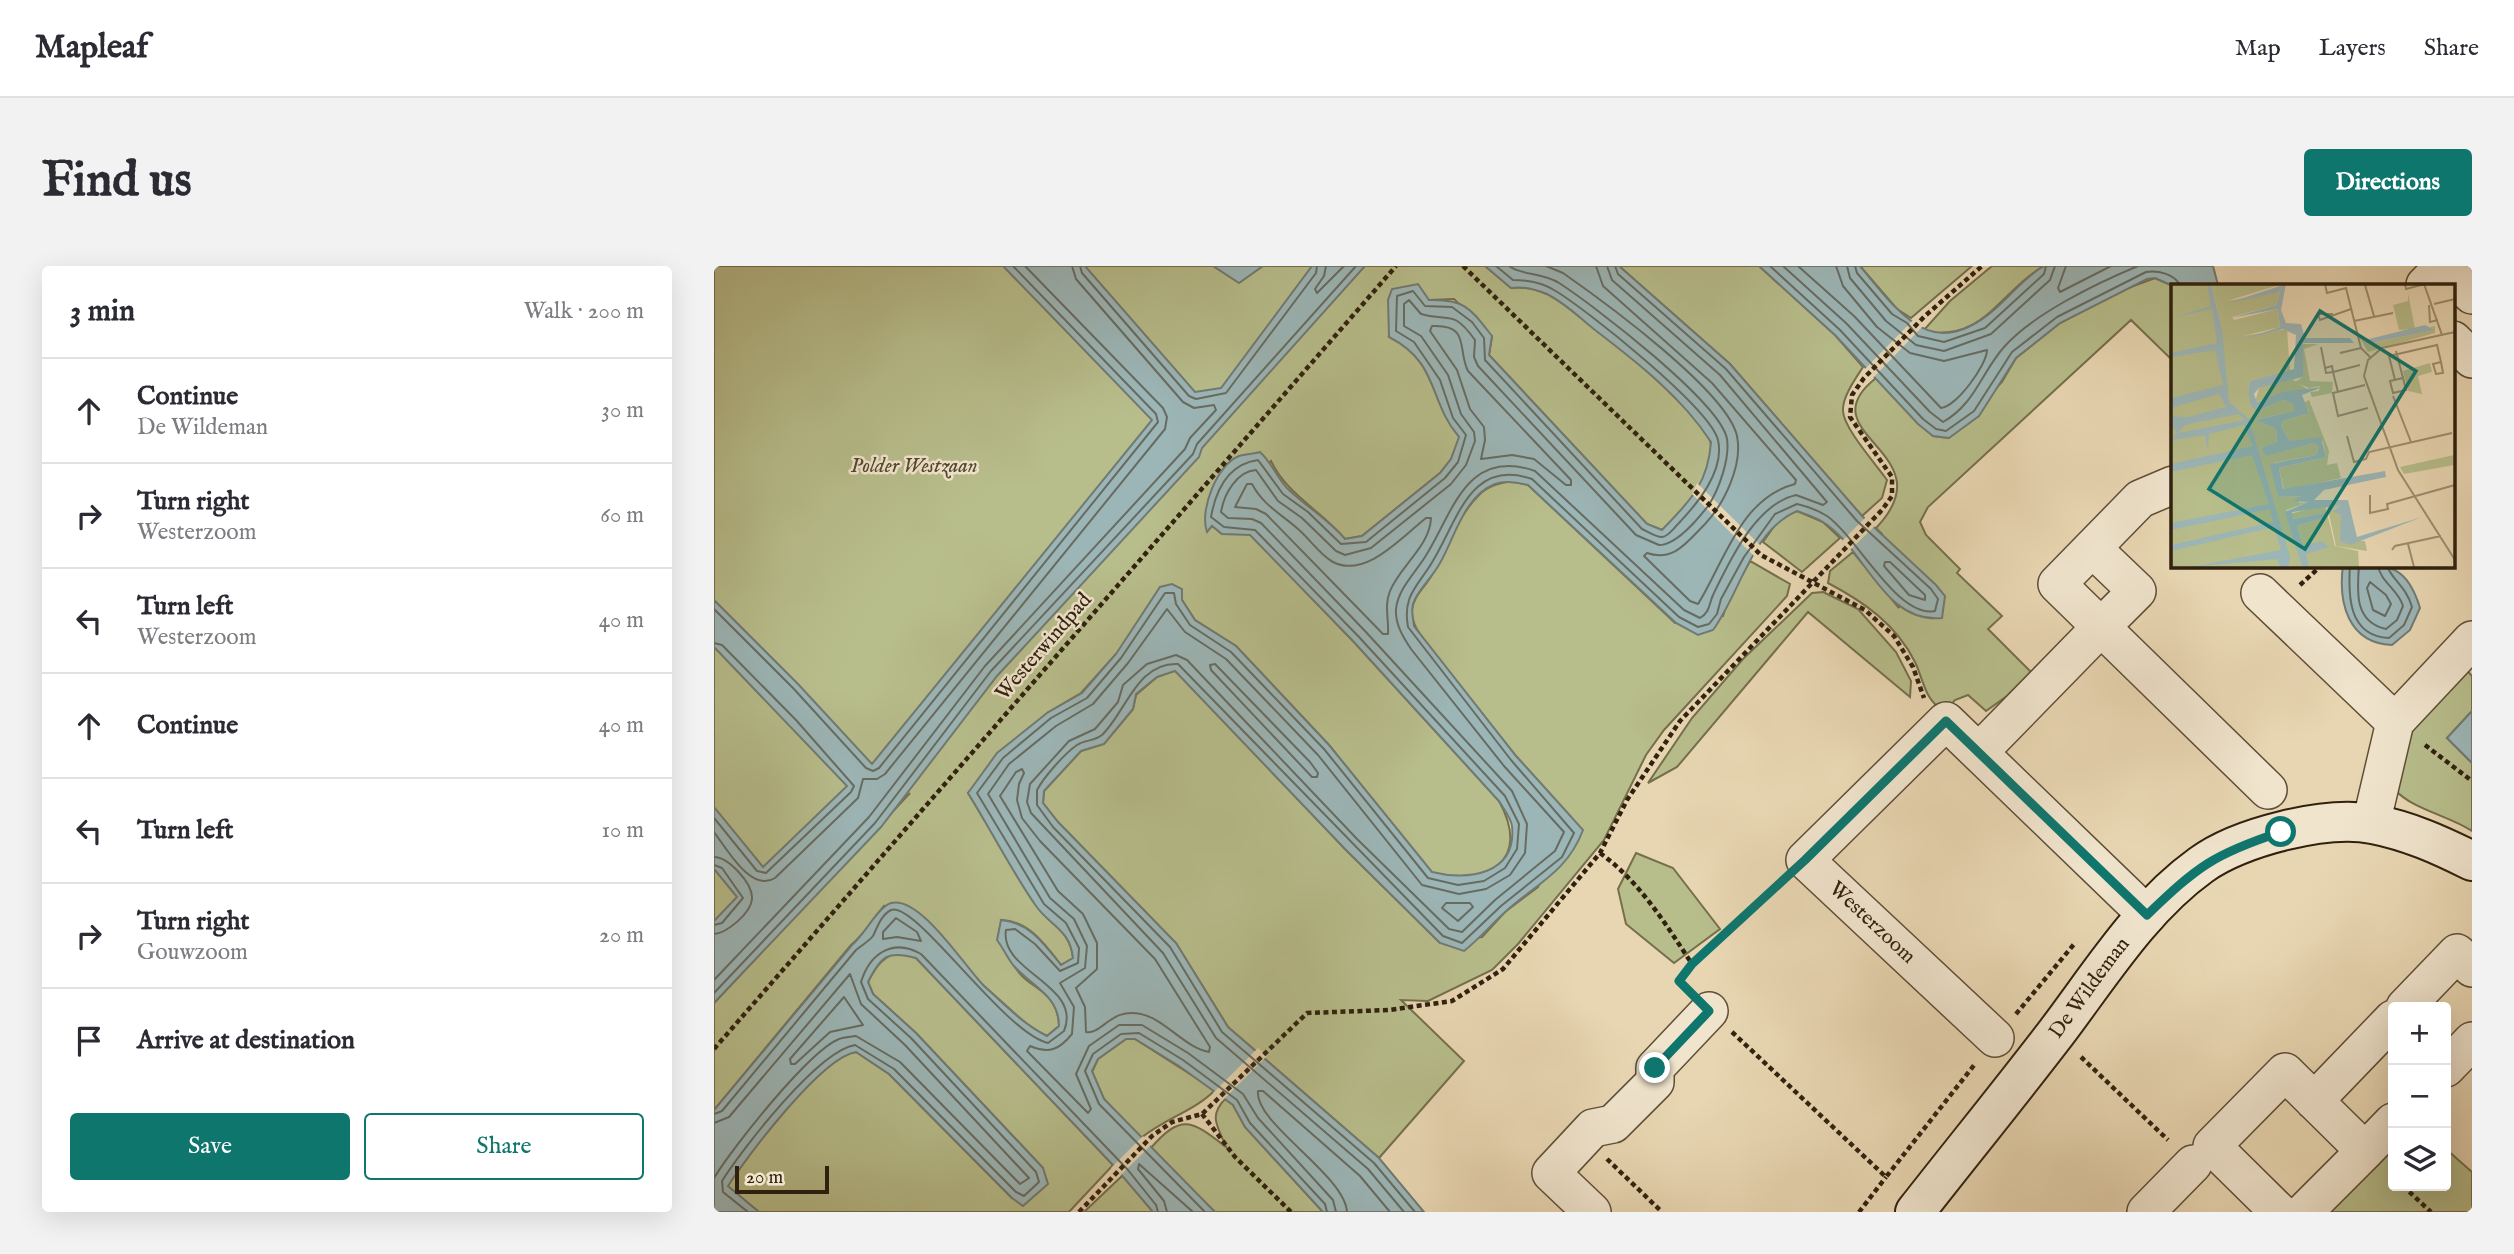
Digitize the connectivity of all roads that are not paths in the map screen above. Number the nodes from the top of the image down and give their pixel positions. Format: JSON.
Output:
{"nodes":[{"id":1,"x":2426,"y":284,"type":"edge"},
{"id":2,"x":2472,"y":295,"type":"edge"},
{"id":3,"x":2455,"y":342,"type":"edge"},
{"id":4,"x":2472,"y":359,"type":"edge"},
{"id":5,"x":2171,"y":486,"type":"edge"},
{"id":6,"x":2092,"y":548,"type":"junction"},
{"id":7,"x":2260,"y":593,"type":"dead end"},
{"id":8,"x":2101,"y":627,"type":"junction"},
{"id":9,"x":2472,"y":640,"type":"edge"},
{"id":10,"x":2395,"y":722,"type":"junction"},
{"id":11,"x":1979,"y":752,"type":"junction"},
{"id":12,"x":2268,"y":790,"type":"dead end"},
{"id":13,"x":2371,"y":824,"type":"junction"},
{"id":14,"x":2472,"y":861,"type":"edge"},
{"id":15,"x":2147,"y":915,"type":"junction"},
{"id":16,"x":2472,"y":968,"type":"edge"},
{"id":17,"x":2410,"y":1002,"type":"edge"},
{"id":18,"x":1709,"y":1011,"type":"road end"},
{"id":19,"x":2388,"y":1024,"type":"edge"},
{"id":20,"x":1995,"y":1038,"type":"road end"},
{"id":21,"x":2472,"y":1041,"type":"edge"},
{"id":22,"x":2449,"y":1065,"type":"edge"},
{"id":23,"x":2314,"y":1101,"type":"junction"},
{"id":24,"x":2388,"y":1127,"type":"edge"},
{"id":25,"x":2365,"y":1151,"type":"junction"},
{"id":26,"x":2193,"y":1164,"type":"road end"},
{"id":27,"x":1592,"y":1212,"type":"edge"},
{"id":28,"x":1915,"y":1212,"type":"edge"},
{"id":29,"x":2146,"y":1212,"type":"edge"},
{"id":30,"x":2279,"y":1212,"type":"edge"},
{"id":31,"x":2304,"y":1212,"type":"edge"}],
"edges":[{"from":1,"to":2,"type":"street"},
{"from":3,"to":4,"type":"street"},
{"from":5,"to":6,"type":"street"},
{"from":6,"to":8,"type":"street"},
{"from":6,"to":8,"type":"street"},
{"from":7,"to":10,"type":"street"},
{"from":8,"to":11,"type":"street"},
{"from":8,"to":12,"type":"street"},
{"from":9,"to":10,"type":"street"},
{"from":10,"to":13,"type":"street"},
{"from":11,"to":15,"type":"street"},
{"from":11,"to":20,"type":"street","name":"Westerzoom"},
{"from":13,"to":14,"type":"street","name":"De Wildeman"},
{"from":13,"to":15,"type":"street","name":"De Wildeman"},
{"from":15,"to":28,"type":"street","name":"De Wildeman"},
{"from":16,"to":17,"type":"street"},
{"from":18,"to":27,"type":"street"},
{"from":19,"to":23,"type":"street"},
{"from":21,"to":22,"type":"street"},
{"from":23,"to":25,"type":"street"},
{"from":23,"to":30,"type":"street"},
{"from":24,"to":25,"type":"street"},
{"from":25,"to":31,"type":"street"},
{"from":26,"to":29,"type":"street"}]}
